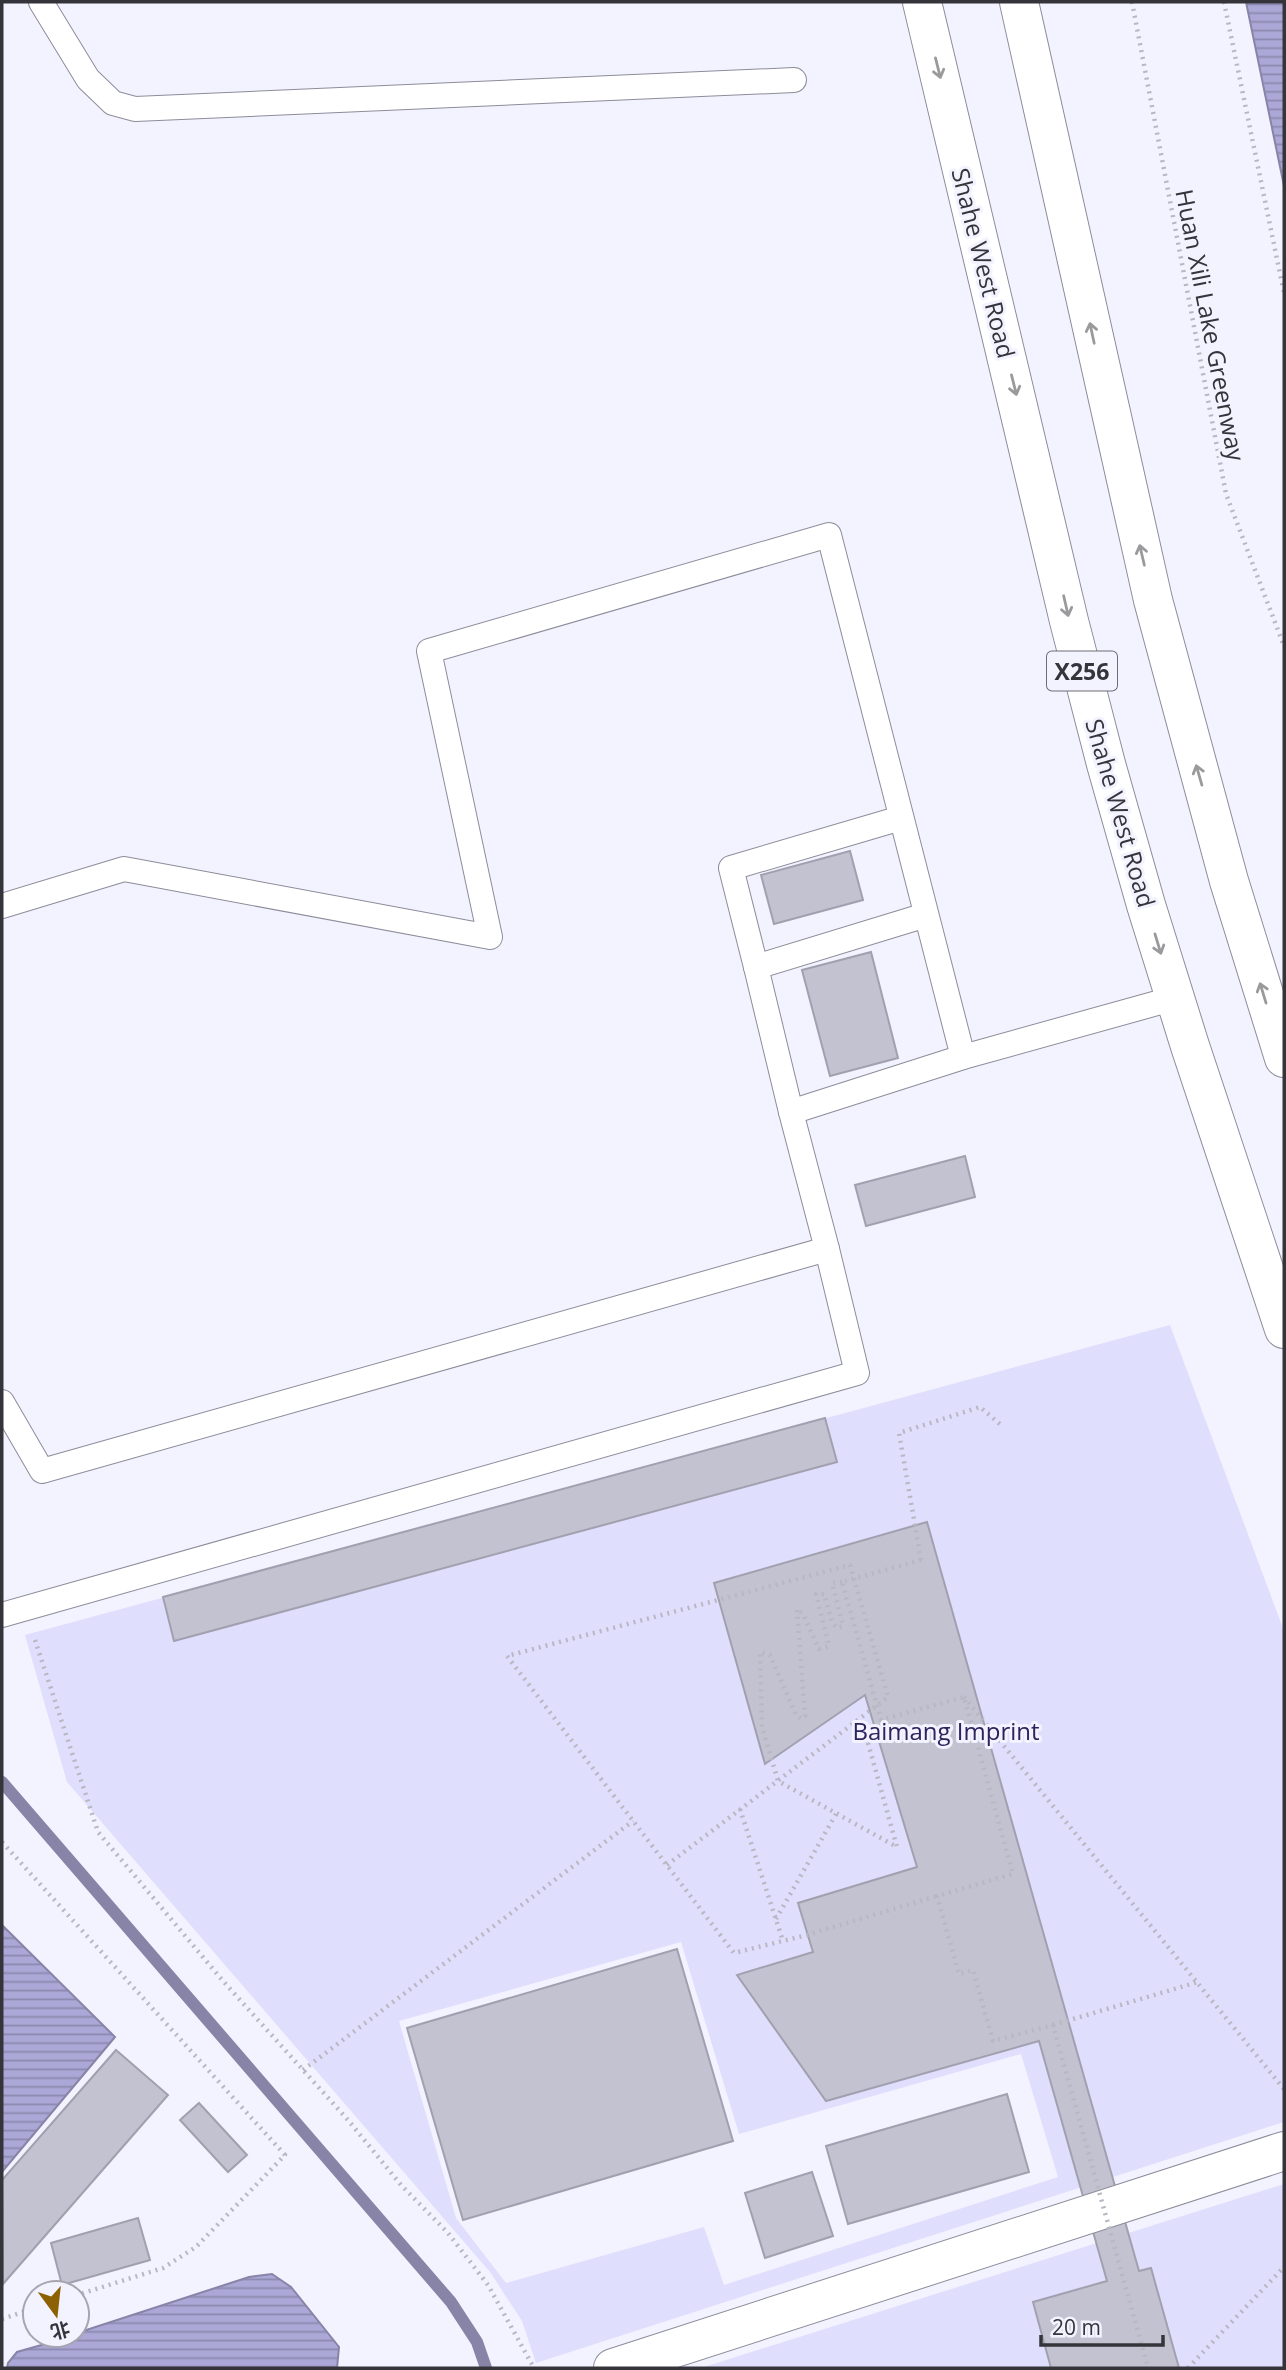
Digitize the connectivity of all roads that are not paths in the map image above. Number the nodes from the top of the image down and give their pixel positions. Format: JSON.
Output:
{"nodes":[{"id":1,"x":41,"y":2,"type":"edge"},
{"id":2,"x":922,"y":2,"type":"edge"},
{"id":3,"x":1020,"y":2,"type":"edge"},
{"id":4,"x":794,"y":80,"type":"dead end"},
{"id":5,"x":901,"y":818,"type":"junction"},
{"id":6,"x":2,"y":905,"type":"edge"},
{"id":7,"x":926,"y":915,"type":"junction"},
{"id":8,"x":756,"y":967,"type":"junction"},
{"id":9,"x":1175,"y":998,"type":"junction"},
{"id":10,"x":963,"y":1057,"type":"junction"},
{"id":11,"x":1284,"y":1058,"type":"edge"},
{"id":12,"x":791,"y":1112,"type":"junction"},
{"id":13,"x":827,"y":1249,"type":"junction"},
{"id":14,"x":1284,"y":1329,"type":"edge"},
{"id":15,"x":2,"y":1402,"type":"edge"},
{"id":16,"x":13,"y":1612,"type":"edge"},
{"id":17,"x":1284,"y":2151,"type":"edge"},
{"id":18,"x":613,"y":2368,"type":"edge"}],
"edges":[{"from":1,"to":4,"type":"lane"},
{"from":2,"to":9,"type":"main road","name":"Shahe West Road","number":"X256","one_way":true},
{"from":11,"to":3,"type":"main road","one_way":true},
{"from":5,"to":6,"type":"lane"},
{"from":5,"to":7,"type":"lane"},
{"from":5,"to":8,"type":"lane"},
{"from":7,"to":8,"type":"lane"},
{"from":7,"to":10,"type":"lane"},
{"from":8,"to":12,"type":"lane"},
{"from":9,"to":10,"type":"lane"},
{"from":9,"to":14,"type":"main road","name":"Shahe West Road","number":"X256"},
{"from":10,"to":12,"type":"lane"},
{"from":12,"to":13,"type":"lane"},
{"from":13,"to":15,"type":"lane"},
{"from":13,"to":16,"type":"lane"},
{"from":17,"to":18,"type":"main road"}]}
